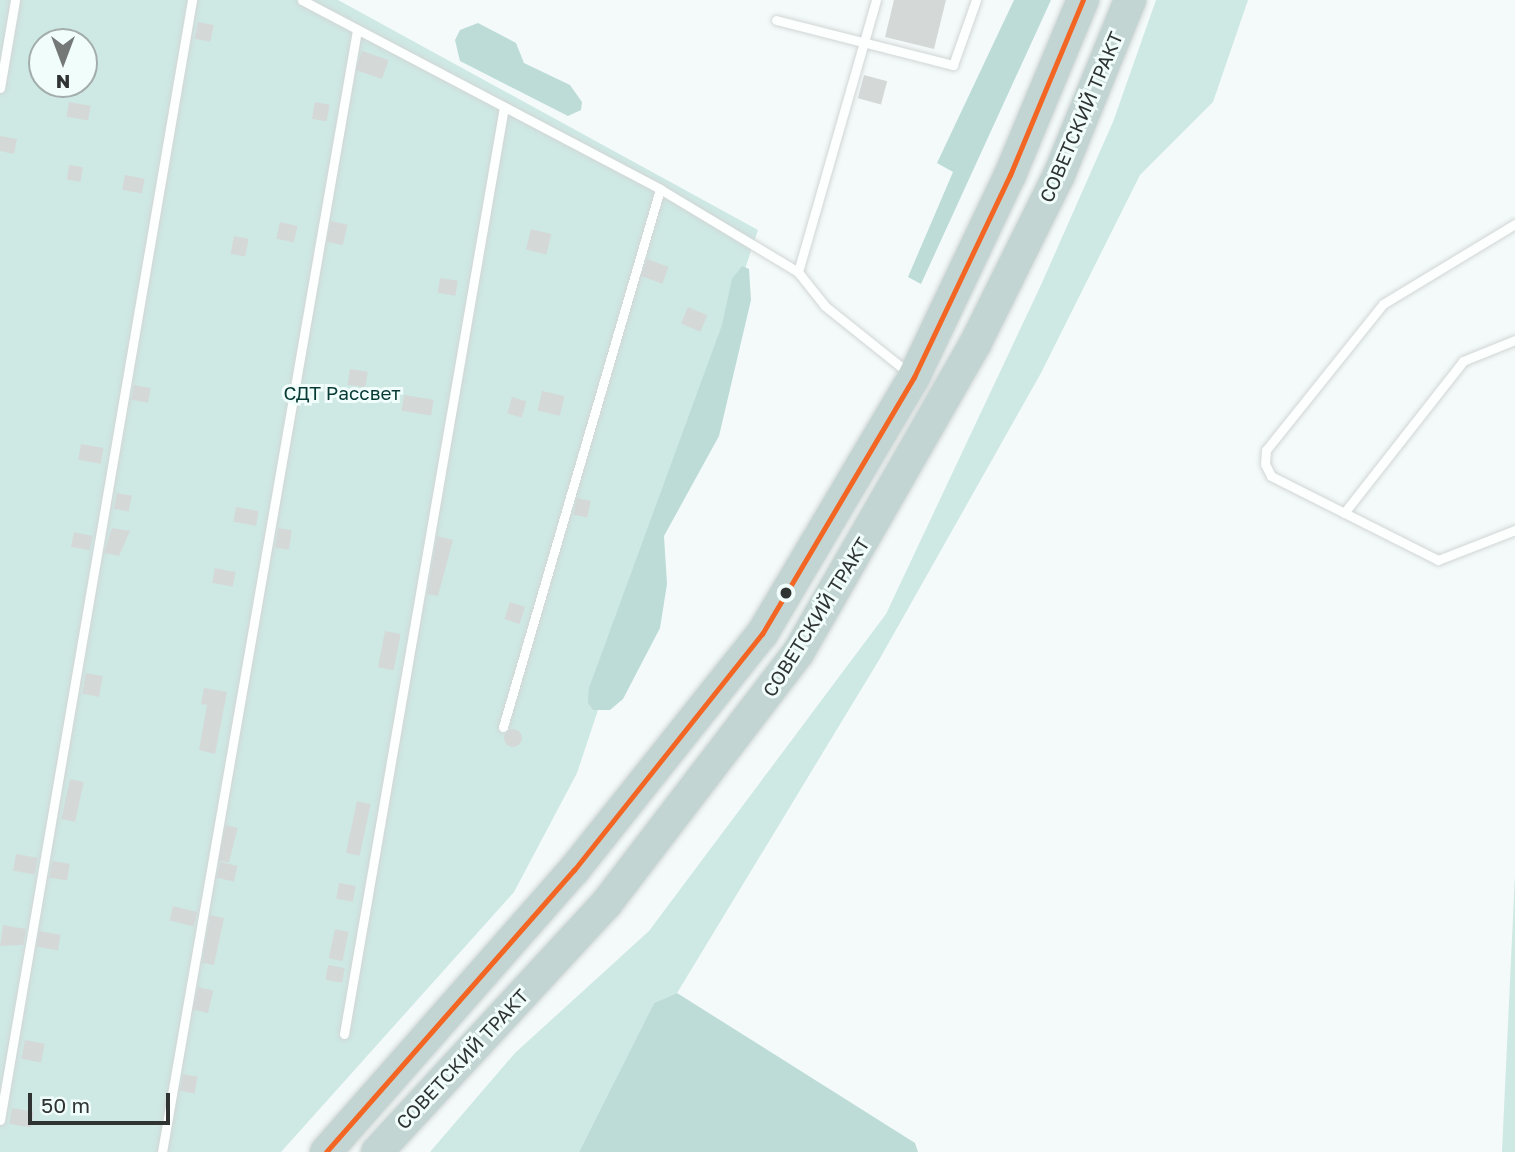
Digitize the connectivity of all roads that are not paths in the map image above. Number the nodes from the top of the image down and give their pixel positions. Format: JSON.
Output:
{"nodes":[{"id":1,"x":15,"y":0,"type":"edge"},
{"id":2,"x":192,"y":0,"type":"edge"},
{"id":3,"x":302,"y":0,"type":"edge"},
{"id":4,"x":876,"y":0,"type":"edge"},
{"id":5,"x":976,"y":0,"type":"edge"},
{"id":6,"x":1083,"y":0,"type":"edge"},
{"id":7,"x":1130,"y":0,"type":"edge"},
{"id":8,"x":776,"y":20,"type":"dead end"},
{"id":9,"x":357,"y":30,"type":"junction"},
{"id":10,"x":865,"y":41,"type":"junction"},
{"id":11,"x":0,"y":88,"type":"edge"},
{"id":12,"x":504,"y":107,"type":"junction"},
{"id":13,"x":660,"y":189,"type":"junction"},
{"id":14,"x":1515,"y":224,"type":"edge"},
{"id":15,"x":798,"y":272,"type":"junction"},
{"id":16,"x":1515,"y":340,"type":"edge"},
{"id":17,"x":914,"y":377,"type":"junction"},
{"id":18,"x":1344,"y":513,"type":"junction"},
{"id":19,"x":1515,"y":530,"type":"edge"},
{"id":20,"x":503,"y":727,"type":"dead end"},
{"id":21,"x":344,"y":1034,"type":"dead end"},
{"id":22,"x":0,"y":1120,"type":"edge"},
{"id":23,"x":389,"y":1146,"type":"edge"},
{"id":24,"x":162,"y":1152,"type":"edge"},
{"id":25,"x":326,"y":1152,"type":"edge"}],
"edges":[{"from":1,"to":11,"type":"lane"},
{"from":2,"to":22,"type":"lane"},
{"from":3,"to":9,"type":"lane"},
{"from":4,"to":10,"type":"lane"},
{"from":5,"to":10,"type":"lane"},
{"from":6,"to":17,"type":"highway","name":"СОВЕТСКИЙ ТРАКТ"},
{"from":7,"to":23,"type":"highway","name":"СОВЕТСКИЙ ТРАКТ"},
{"from":8,"to":10,"type":"lane"},
{"from":9,"to":12,"type":"lane"},
{"from":9,"to":24,"type":"lane"},
{"from":10,"to":15,"type":"lane"},
{"from":12,"to":13,"type":"lane"},
{"from":12,"to":21,"type":"lane"},
{"from":13,"to":15,"type":"lane"},
{"from":13,"to":20,"type":"lane"},
{"from":14,"to":18,"type":"lane"},
{"from":15,"to":17,"type":"lane"},
{"from":16,"to":18,"type":"lane"},
{"from":17,"to":25,"type":"highway","name":"СОВЕТСКИЙ ТРАКТ"},
{"from":18,"to":19,"type":"lane"}]}
